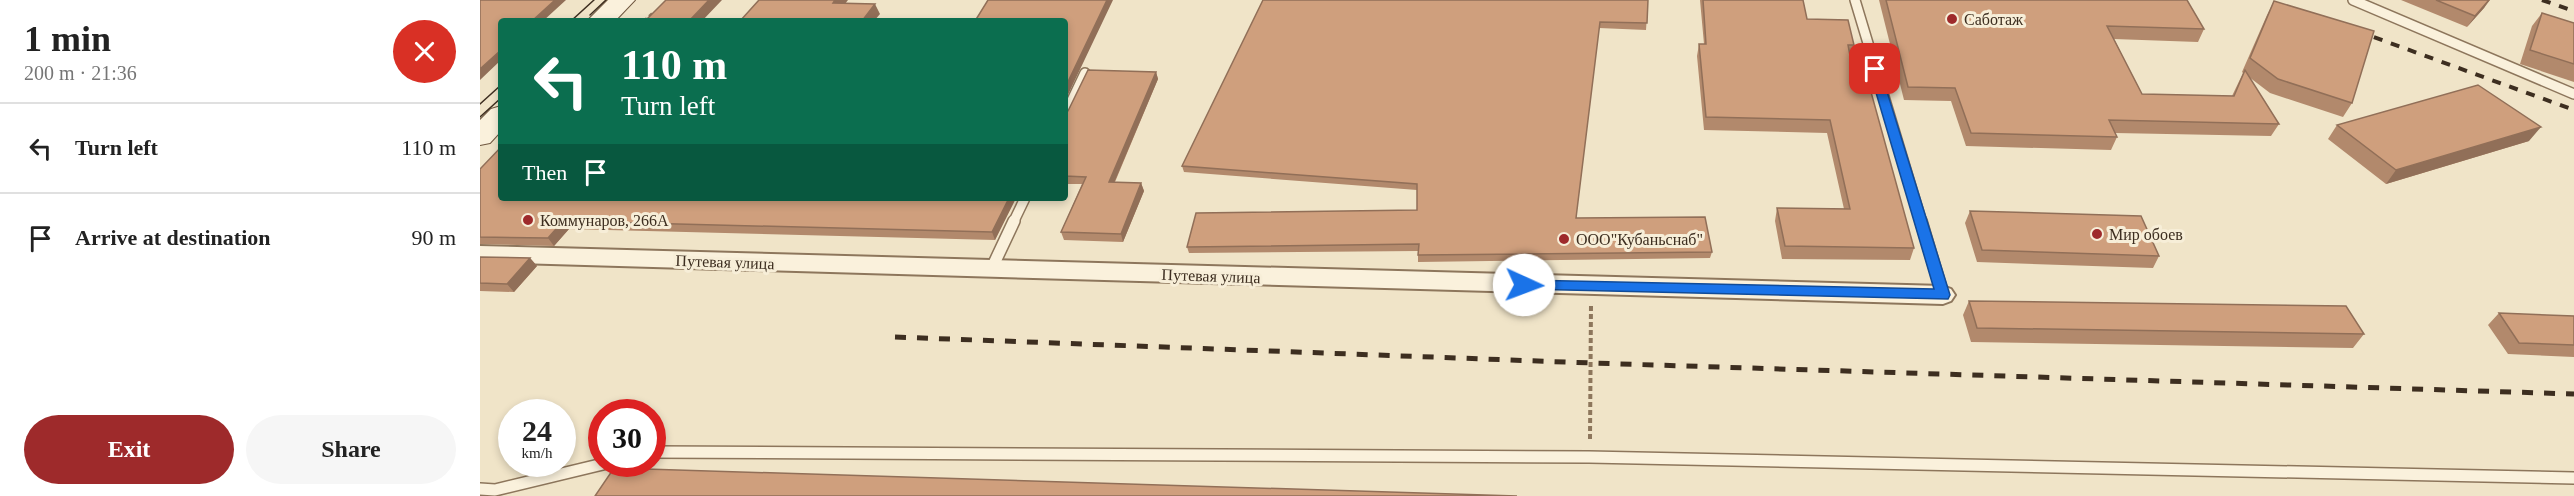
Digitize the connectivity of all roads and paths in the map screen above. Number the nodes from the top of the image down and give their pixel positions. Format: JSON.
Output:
{"nodes":[{"id":1,"x":622,"y":0,"type":"edge"},
{"id":2,"x":1855,"y":0,"type":"edge"},
{"id":3,"x":2353,"y":0,"type":"edge"},
{"id":4,"x":659,"y":7,"type":"edge"},
{"id":5,"x":603,"y":18,"type":"edge"},
{"id":6,"x":647,"y":18,"type":"edge"},
{"id":7,"x":1085,"y":74,"type":"edge"},
{"id":8,"x":2574,"y":94,"type":"edge"},
{"id":9,"x":1068,"y":109,"type":"edge"},
{"id":10,"x":498,"y":118,"type":"edge"},
{"id":11,"x":480,"y":136,"type":"edge"},
{"id":12,"x":1024,"y":201,"type":"edge"},
{"id":13,"x":480,"y":254,"type":"edge"},
{"id":14,"x":991,"y":270,"type":"junction"},
{"id":15,"x":1593,"y":287,"type":"junction"},
{"id":16,"x":1943,"y":295,"type":"joint"},
{"id":17,"x":666,"y":452,"type":"edge"},
{"id":18,"x":1589,"y":457,"type":"junction"},
{"id":19,"x":588,"y":468,"type":"edge"},
{"id":20,"x":2574,"y":478,"type":"edge"},
{"id":21,"x":480,"y":489,"type":"edge"}],
"edges":[{"from":1,"to":5,"type":"main road"},
{"from":2,"to":16,"type":"lane"},
{"from":3,"to":8,"type":"lane"},
{"from":4,"to":6,"type":"path"},
{"from":7,"to":9,"type":"lane"},
{"from":10,"to":11,"type":"main road"},
{"from":12,"to":14,"type":"lane"},
{"from":13,"to":14,"type":"street","name":"Путевая улица"},
{"from":14,"to":15,"type":"street","name":"Путевая улица"},
{"from":15,"to":16,"type":"street","name":"Путевая улица"},
{"from":15,"to":18,"type":"path"},
{"from":17,"to":18,"type":"lane"},
{"from":18,"to":20,"type":"lane"},
{"from":19,"to":21,"type":"lane"}]}
